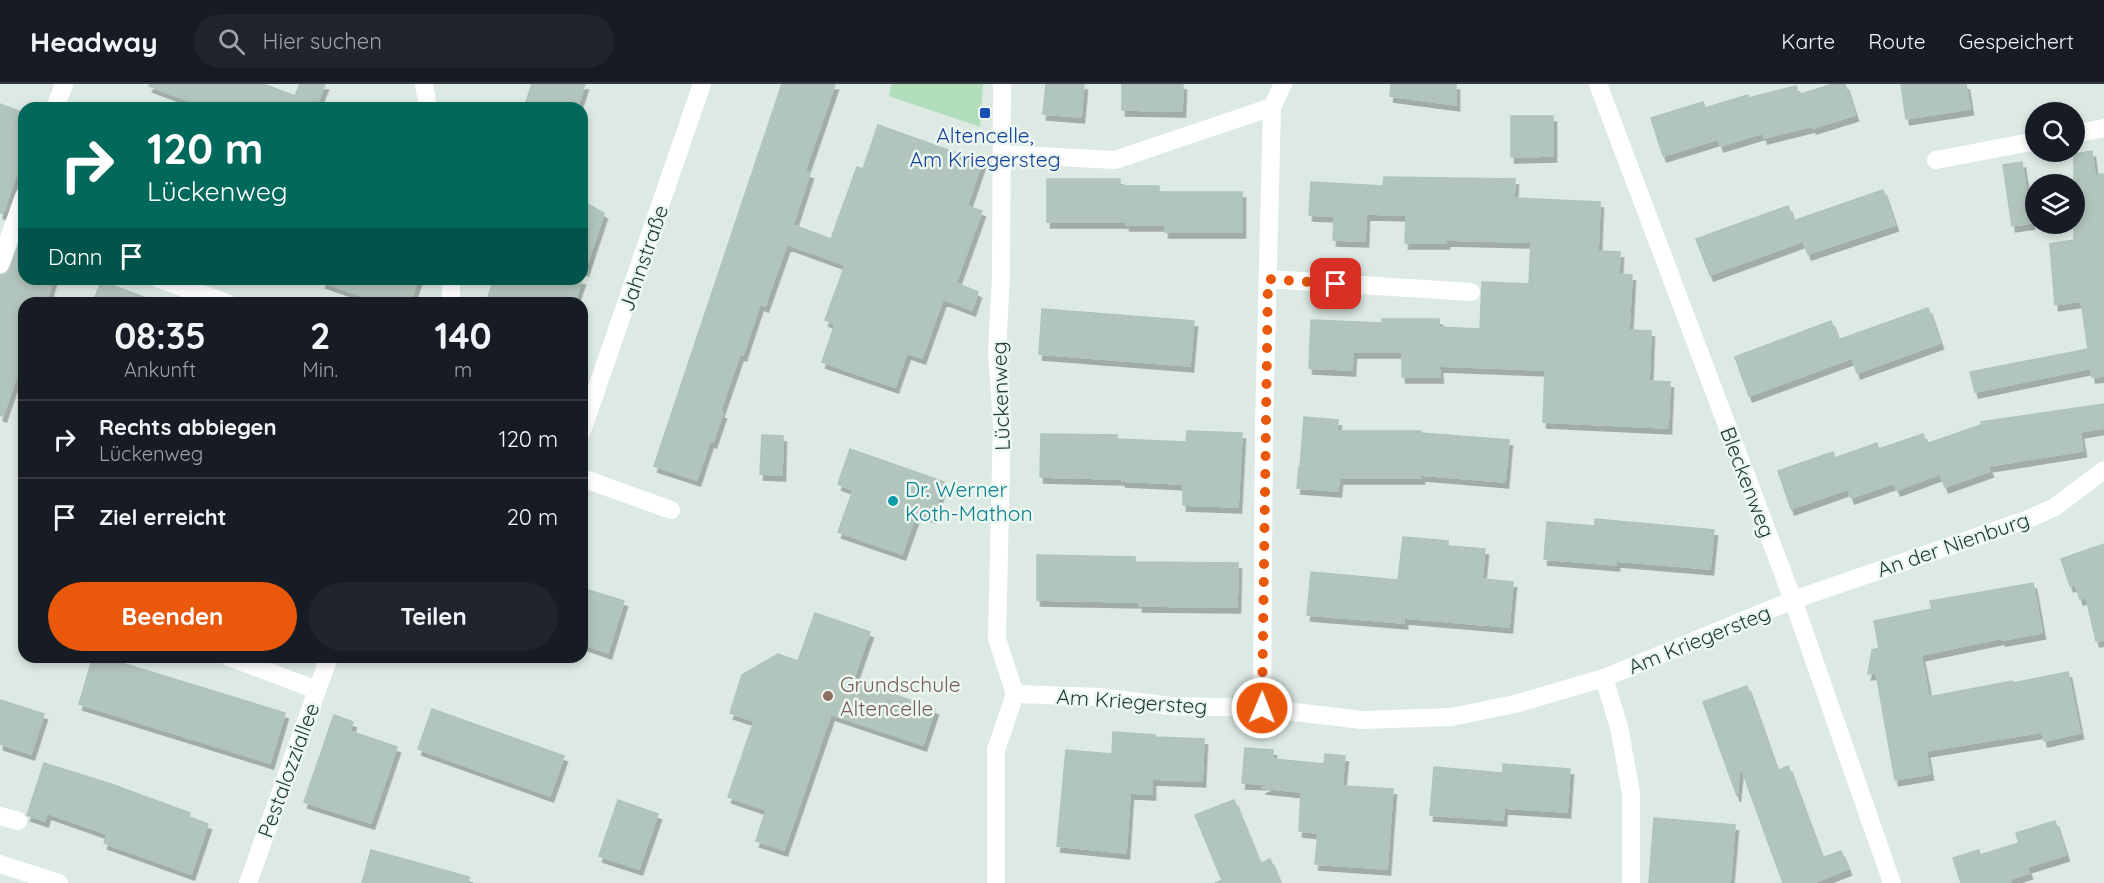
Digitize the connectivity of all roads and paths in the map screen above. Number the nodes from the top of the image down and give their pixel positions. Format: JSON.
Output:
{"nodes":[{"id":1,"x":64,"y":84,"type":"edge"},
{"id":2,"x":424,"y":84,"type":"edge"},
{"id":3,"x":702,"y":84,"type":"edge"},
{"id":4,"x":1002,"y":84,"type":"edge"},
{"id":5,"x":1283,"y":84,"type":"edge"},
{"id":6,"x":1598,"y":84,"type":"edge"},
{"id":7,"x":57,"y":102,"type":"edge"},
{"id":8,"x":427,"y":102,"type":"edge"},
{"id":9,"x":1272,"y":107,"type":"junction"},
{"id":10,"x":2104,"y":128,"type":"edge"},
{"id":11,"x":2085,"y":132,"type":"edge"},
{"id":12,"x":2025,"y":143,"type":"edge"},
{"id":13,"x":1001,"y":154,"type":"junction"},
{"id":14,"x":1936,"y":160,"type":"dead end"},
{"id":15,"x":18,"y":231,"type":"edge"},
{"id":16,"x":0,"y":264,"type":"edge"},
{"id":17,"x":1268,"y":279,"type":"junction"},
{"id":18,"x":176,"y":285,"type":"edge"},
{"id":19,"x":1471,"y":292,"type":"dead end"},
{"id":20,"x":210,"y":297,"type":"edge"},
{"id":21,"x":588,"y":413,"type":"edge"},
{"id":22,"x":2104,"y":470,"type":"edge"},
{"id":23,"x":588,"y":480,"type":"edge"},
{"id":24,"x":671,"y":510,"type":"dead end"},
{"id":25,"x":1793,"y":600,"type":"junction"},
{"id":26,"x":245,"y":663,"type":"edge"},
{"id":27,"x":327,"y":663,"type":"edge"},
{"id":28,"x":1604,"y":678,"type":"junction"},
{"id":29,"x":317,"y":690,"type":"junction"},
{"id":30,"x":1015,"y":694,"type":"junction"},
{"id":31,"x":1262,"y":708,"type":"junction"},
{"id":32,"x":0,"y":816,"type":"edge"},
{"id":33,"x":18,"y":821,"type":"dead end"},
{"id":34,"x":0,"y":864,"type":"edge"},
{"id":35,"x":59,"y":883,"type":"edge"},
{"id":36,"x":248,"y":883,"type":"edge"},
{"id":37,"x":996,"y":883,"type":"edge"},
{"id":38,"x":1631,"y":883,"type":"edge"},
{"id":39,"x":1892,"y":883,"type":"edge"}],
"edges":[{"from":1,"to":7,"type":"street"},
{"from":2,"to":8,"type":"street"},
{"from":3,"to":21,"type":"street","name":"Jahnstraße"},
{"from":4,"to":13,"type":"street","name":"Lückenweg"},
{"from":5,"to":9,"type":"street"},
{"from":6,"to":25,"type":"street","name":"Bleckenweg"},
{"from":9,"to":13,"type":"street"},
{"from":9,"to":17,"type":"street"},
{"from":10,"to":11,"type":"street"},
{"from":12,"to":14,"type":"street"},
{"from":13,"to":30,"type":"street","name":"Lückenweg"},
{"from":15,"to":16,"type":"street"},
{"from":17,"to":19,"type":"street"},
{"from":17,"to":31,"type":"street"},
{"from":18,"to":20,"type":"street"},
{"from":22,"to":25,"type":"street","name":"An der Nienburg"},
{"from":23,"to":24,"type":"street"},
{"from":25,"to":28,"type":"street","name":"Am Kriegersteg"},
{"from":25,"to":39,"type":"street","name":"Bleckenweg"},
{"from":26,"to":29,"type":"street"},
{"from":27,"to":29,"type":"street","name":"Pestalozziallee"},
{"from":28,"to":31,"type":"street","name":"Am Kriegersteg"},
{"from":28,"to":38,"type":"street","name":"Am Kriegersteg"},
{"from":29,"to":36,"type":"street","name":"Pestalozziallee"},
{"from":30,"to":31,"type":"street","name":"Am Kriegersteg"},
{"from":30,"to":37,"type":"street"},
{"from":32,"to":33,"type":"street"},
{"from":34,"to":35,"type":"street"}]}
